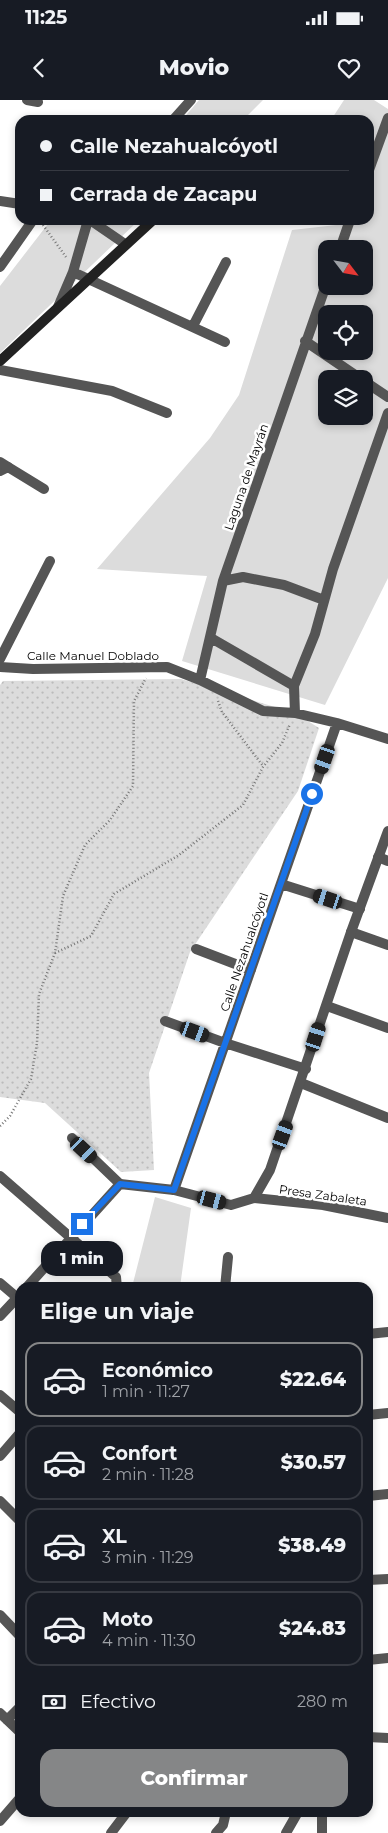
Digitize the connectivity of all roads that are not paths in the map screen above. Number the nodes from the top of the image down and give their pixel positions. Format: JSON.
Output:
{"nodes":[{"id":1,"x":27,"y":100,"type":"edge"},
{"id":2,"x":191,"y":100,"type":"edge"},
{"id":3,"x":38,"y":102,"type":"dead end"},
{"id":4,"x":178,"y":115,"type":"edge"},
{"id":5,"x":388,"y":118,"type":"edge"},
{"id":6,"x":374,"y":156,"type":"edge"},
{"id":7,"x":0,"y":201,"type":"edge"},
{"id":8,"x":15,"y":203,"type":"edge"},
{"id":9,"x":29,"y":225,"type":"edge"},
{"id":10,"x":87,"y":225,"type":"edge"},
{"id":11,"x":96,"y":225,"type":"edge"},
{"id":12,"x":148,"y":225,"type":"edge"},
{"id":13,"x":348,"y":225,"type":"edge"},
{"id":14,"x":343,"y":240,"type":"edge"},
{"id":15,"x":125,"y":244,"type":"junction"},
{"id":16,"x":226,"y":262,"type":"dead end"},
{"id":17,"x":0,"y":266,"type":"edge"},
{"id":18,"x":73,"y":272,"type":"junction"},
{"id":19,"x":89,"y":278,"type":"junction"},
{"id":20,"x":322,"y":295,"type":"edge"},
{"id":21,"x":58,"y":307,"type":"junction"},
{"id":22,"x":193,"y":326,"type":"junction"},
{"id":23,"x":225,"y":342,"type":"dead end"},
{"id":24,"x":305,"y":342,"type":"junction"},
{"id":25,"x":0,"y":361,"type":"edge"},
{"id":26,"x":0,"y":370,"type":"edge"},
{"id":27,"x":347,"y":370,"type":"edge"},
{"id":28,"x":373,"y":387,"type":"edge"},
{"id":29,"x":388,"y":397,"type":"edge"},
{"id":30,"x":167,"y":413,"type":"dead end"},
{"id":31,"x":388,"y":413,"type":"edge"},
{"id":32,"x":3,"y":466,"type":"edge"},
{"id":33,"x":44,"y":489,"type":"dead end"},
{"id":34,"x":50,"y":561,"type":"dead end"},
{"id":35,"x":223,"y":581,"type":"junction"},
{"id":36,"x":324,"y":600,"type":"junction"},
{"id":37,"x":211,"y":638,"type":"junction"},
{"id":38,"x":0,"y":660,"type":"edge"},
{"id":39,"x":0,"y":667,"type":"edge"},
{"id":40,"x":200,"y":680,"type":"junction"},
{"id":41,"x":294,"y":686,"type":"junction"},
{"id":42,"x":295,"y":713,"type":"junction"},
{"id":43,"x":338,"y":723,"type":"junction"},
{"id":44,"x":388,"y":739,"type":"edge"},
{"id":45,"x":388,"y":831,"type":"edge"},
{"id":46,"x":383,"y":859,"type":"edge"},
{"id":47,"x":281,"y":884,"type":"junction"},
{"id":48,"x":360,"y":909,"type":"junction"},
{"id":49,"x":351,"y":932,"type":"junction"},
{"id":50,"x":388,"y":945,"type":"edge"},
{"id":51,"x":196,"y":949,"type":"dead end"},
{"id":52,"x":251,"y":970,"type":"junction"},
{"id":53,"x":327,"y":1006,"type":"junction"},
{"id":54,"x":165,"y":1021,"type":"dead end"},
{"id":55,"x":388,"y":1028,"type":"edge"},
{"id":56,"x":225,"y":1043,"type":"junction"},
{"id":57,"x":306,"y":1069,"type":"junction"},
{"id":58,"x":301,"y":1083,"type":"junction"},
{"id":59,"x":388,"y":1118,"type":"edge"},
{"id":60,"x":72,"y":1138,"type":"dead end"},
{"id":61,"x":0,"y":1176,"type":"edge"},
{"id":62,"x":120,"y":1184,"type":"junction"},
{"id":63,"x":174,"y":1190,"type":"junction"},
{"id":64,"x":254,"y":1198,"type":"junction"},
{"id":65,"x":388,"y":1218,"type":"edge"},
{"id":66,"x":70,"y":1238,"type":"junction"},
{"id":67,"x":228,"y":1257,"type":"dead end"},
{"id":68,"x":0,"y":1282,"type":"edge"},
{"id":69,"x":31,"y":1282,"type":"edge"},
{"id":70,"x":117,"y":1282,"type":"edge"},
{"id":71,"x":226,"y":1282,"type":"edge"},
{"id":72,"x":15,"y":1294,"type":"edge"},
{"id":73,"x":15,"y":1301,"type":"edge"},
{"id":74,"x":0,"y":1316,"type":"edge"},
{"id":75,"x":388,"y":1332,"type":"edge"},
{"id":76,"x":373,"y":1334,"type":"edge"},
{"id":77,"x":0,"y":1395,"type":"edge"},
{"id":78,"x":15,"y":1408,"type":"edge"},
{"id":79,"x":388,"y":1413,"type":"edge"},
{"id":80,"x":373,"y":1414,"type":"edge"},
{"id":81,"x":15,"y":1439,"type":"edge"},
{"id":82,"x":0,"y":1456,"type":"edge"},
{"id":83,"x":388,"y":1494,"type":"edge"},
{"id":84,"x":373,"y":1496,"type":"edge"},
{"id":85,"x":0,"y":1501,"type":"edge"},
{"id":86,"x":15,"y":1515,"type":"edge"},
{"id":87,"x":388,"y":1579,"type":"edge"},
{"id":88,"x":373,"y":1580,"type":"edge"},
{"id":89,"x":0,"y":1614,"type":"edge"},
{"id":90,"x":15,"y":1630,"type":"edge"},
{"id":91,"x":388,"y":1658,"type":"edge"},
{"id":92,"x":373,"y":1660,"type":"edge"},
{"id":93,"x":15,"y":1710,"type":"edge"},
{"id":94,"x":4,"y":1717,"type":"edge"},
{"id":95,"x":15,"y":1727,"type":"edge"},
{"id":96,"x":373,"y":1737,"type":"edge"},
{"id":97,"x":388,"y":1738,"type":"edge"},
{"id":98,"x":15,"y":1804,"type":"edge"},
{"id":99,"x":123,"y":1817,"type":"edge"},
{"id":100,"x":225,"y":1817,"type":"edge"},
{"id":101,"x":295,"y":1817,"type":"edge"},
{"id":102,"x":322,"y":1817,"type":"edge"},
{"id":103,"x":0,"y":1821,"type":"edge"},
{"id":104,"x":111,"y":1833,"type":"edge"},
{"id":105,"x":216,"y":1833,"type":"edge"},
{"id":106,"x":286,"y":1833,"type":"edge"},
{"id":107,"x":322,"y":1833,"type":"edge"}],
"edges":[{"from":1,"to":3,"type":"street"},
{"from":2,"to":4,"type":"street"},
{"from":5,"to":6,"type":"street"},
{"from":7,"to":8,"type":"street"},
{"from":9,"to":17,"type":"street"},
{"from":10,"to":18,"type":"street"},
{"from":11,"to":15,"type":"street"},
{"from":12,"to":15,"type":"main road"},
{"from":13,"to":14,"type":"street"},
{"from":15,"to":19,"type":"main road"},
{"from":16,"to":22,"type":"street"},
{"from":18,"to":19,"type":"street"},
{"from":18,"to":21,"type":"street"},
{"from":19,"to":21,"type":"main road"},
{"from":19,"to":22,"type":"street"},
{"from":20,"to":24,"type":"street","name":"Laguna de Mayrán"},
{"from":21,"to":25,"type":"main road"},
{"from":22,"to":23,"type":"street"},
{"from":24,"to":27,"type":"street"},
{"from":24,"to":35,"type":"street","name":"Laguna de Mayrán"},
{"from":26,"to":30,"type":"street"},
{"from":28,"to":29,"type":"street"},
{"from":31,"to":36,"type":"street"},
{"from":32,"to":33,"type":"street"},
{"from":34,"to":38,"type":"street"},
{"from":35,"to":36,"type":"street"},
{"from":35,"to":37,"type":"street","name":"Laguna de Mayrán"},
{"from":36,"to":41,"type":"street"},
{"from":37,"to":40,"type":"street","name":"Laguna de Mayrán"},
{"from":37,"to":41,"type":"street"},
{"from":39,"to":40,"type":"street","name":"Calle Manuel Doblado"},
{"from":40,"to":42,"type":"street","name":"Calle Manuel Doblado"},
{"from":41,"to":42,"type":"street"},
{"from":42,"to":43,"type":"street","name":"Calle Manuel Doblado"},
{"from":43,"to":44,"type":"street","name":"Calle Manuel Doblado"},
{"from":43,"to":47,"type":"street","name":"Calle Nezahualcóyotl"},
{"from":45,"to":46,"type":"street"},
{"from":46,"to":48,"type":"street"},
{"from":47,"to":48,"type":"street"},
{"from":47,"to":52,"type":"street","name":"Calle Nezahualcóyotl"},
{"from":48,"to":49,"type":"street"},
{"from":49,"to":50,"type":"street"},
{"from":49,"to":53,"type":"street"},
{"from":51,"to":52,"type":"street"},
{"from":52,"to":56,"type":"street","name":"Calle Nezahualcóyotl"},
{"from":53,"to":55,"type":"street"},
{"from":53,"to":57,"type":"street"},
{"from":54,"to":56,"type":"street"},
{"from":56,"to":57,"type":"street"},
{"from":56,"to":63,"type":"street","name":"Calle Nezahualcóyotl"},
{"from":57,"to":58,"type":"street"},
{"from":58,"to":59,"type":"street"},
{"from":58,"to":64,"type":"street"},
{"from":60,"to":62,"type":"street"},
{"from":61,"to":66,"type":"street"},
{"from":62,"to":63,"type":"street"},
{"from":62,"to":66,"type":"street"},
{"from":63,"to":64,"type":"street"},
{"from":64,"to":65,"type":"street","name":"Presa Zabaleta"},
{"from":66,"to":69,"type":"street"},
{"from":66,"to":70,"type":"street"},
{"from":67,"to":71,"type":"street"},
{"from":68,"to":72,"type":"street"},
{"from":73,"to":74,"type":"street"},
{"from":75,"to":76,"type":"street"},
{"from":77,"to":78,"type":"street"},
{"from":79,"to":80,"type":"street"},
{"from":81,"to":82,"type":"street"},
{"from":83,"to":84,"type":"street"},
{"from":85,"to":86,"type":"street"},
{"from":87,"to":88,"type":"street"},
{"from":89,"to":90,"type":"street"},
{"from":91,"to":92,"type":"street"},
{"from":93,"to":94,"type":"street"},
{"from":94,"to":95,"type":"street"},
{"from":96,"to":97,"type":"street"},
{"from":98,"to":103,"type":"street"},
{"from":99,"to":104,"type":"street"},
{"from":100,"to":105,"type":"street"},
{"from":101,"to":106,"type":"street"},
{"from":102,"to":107,"type":"street"}]}
